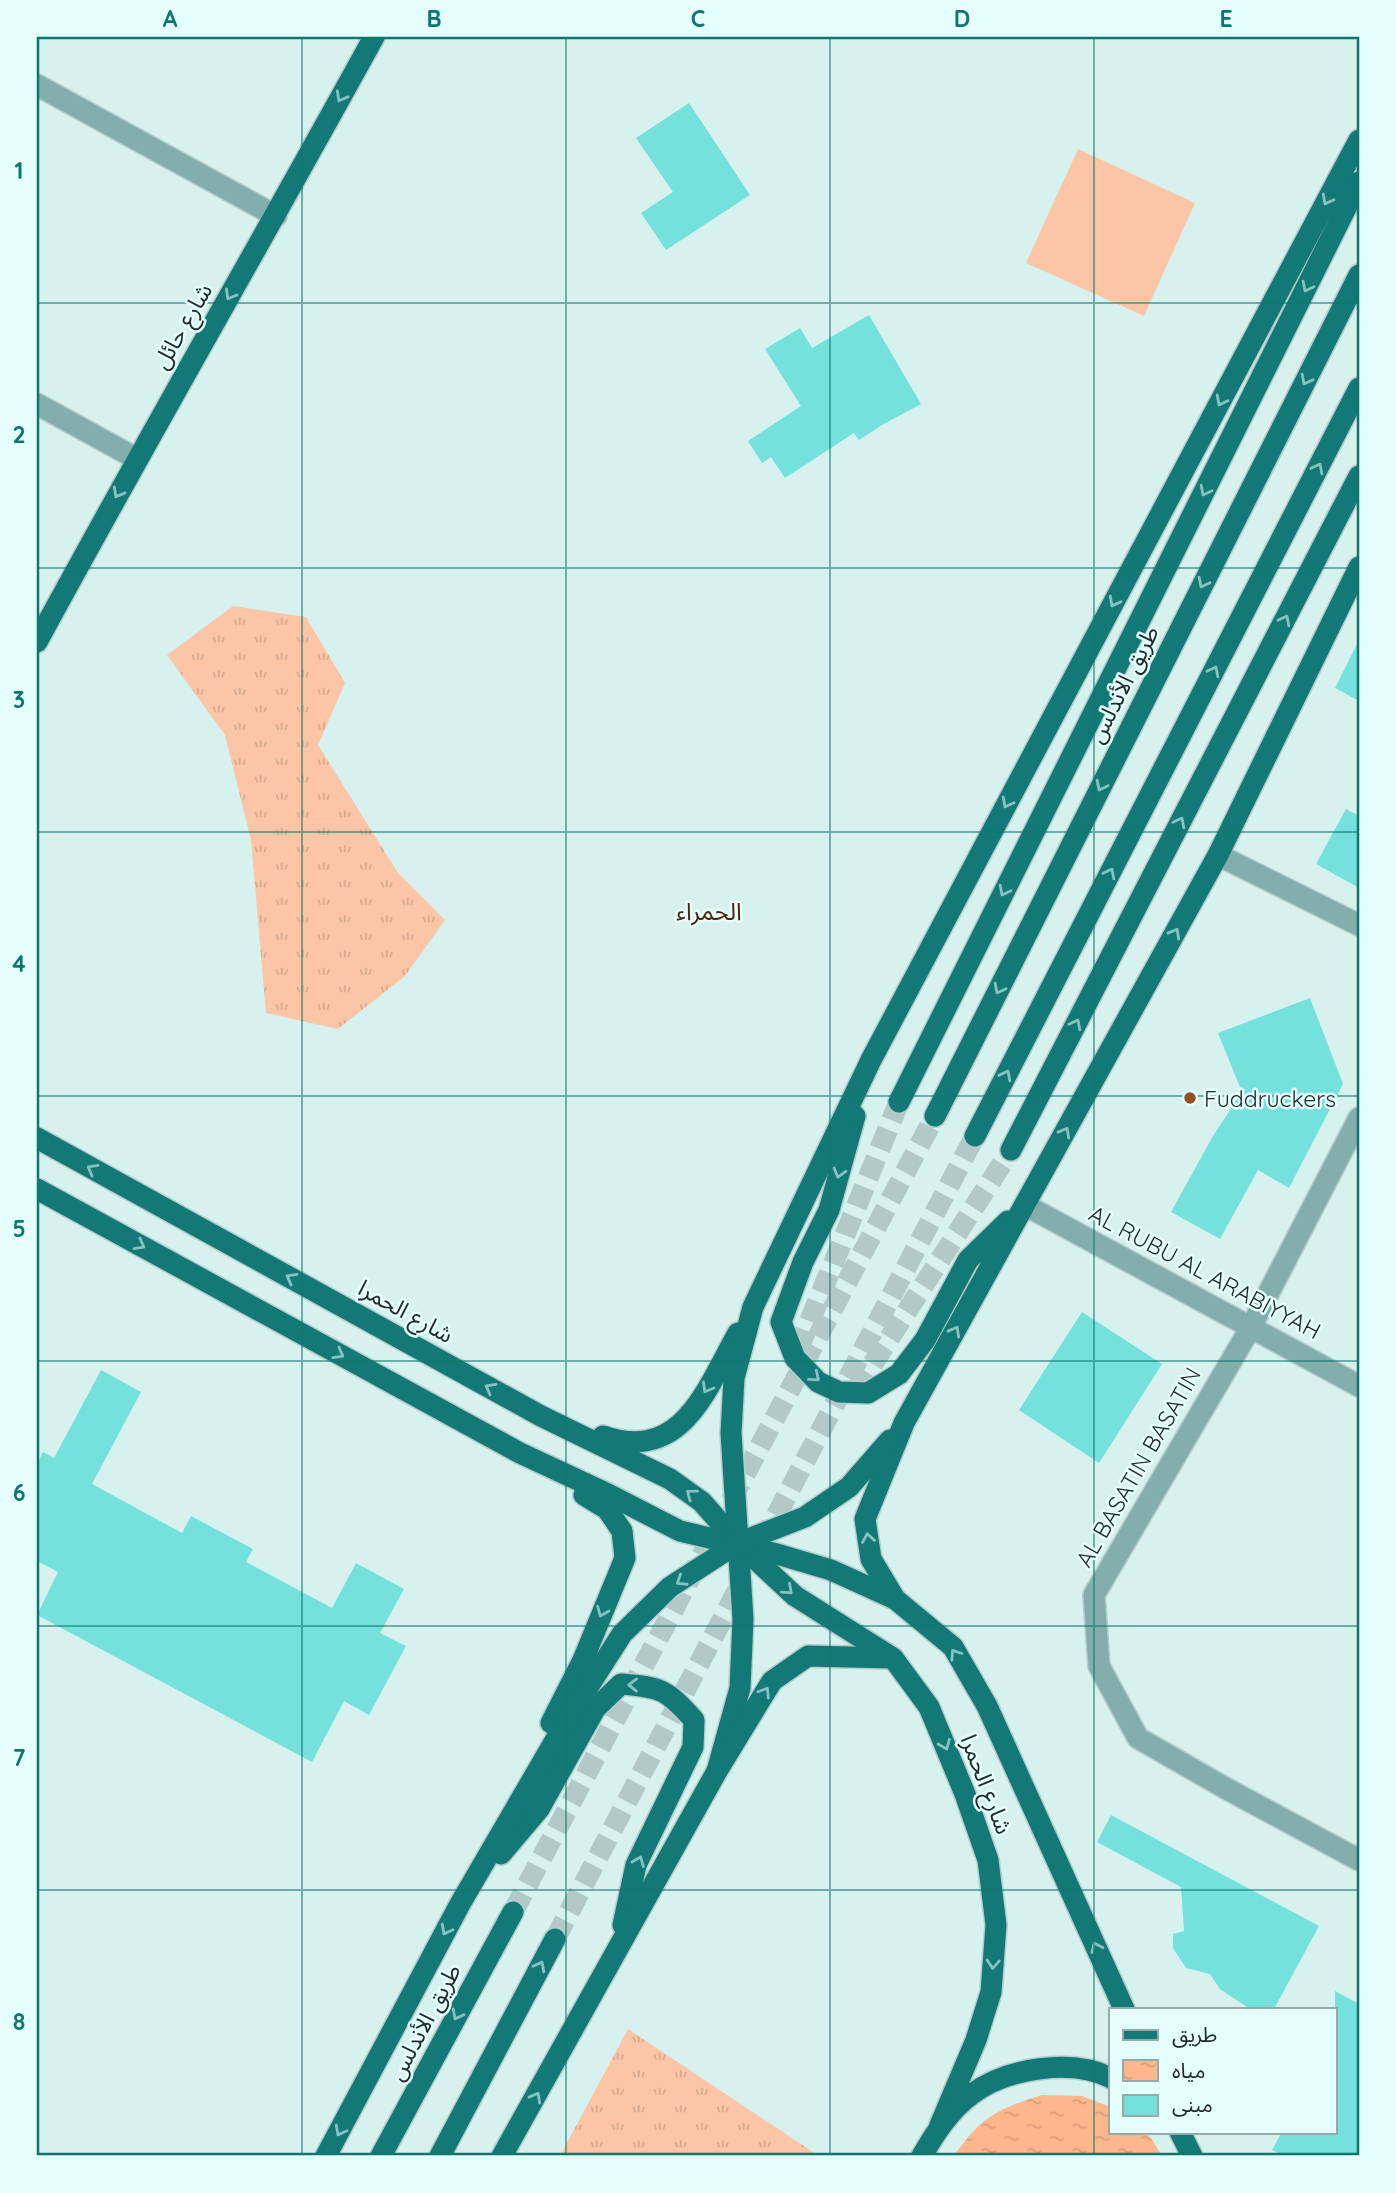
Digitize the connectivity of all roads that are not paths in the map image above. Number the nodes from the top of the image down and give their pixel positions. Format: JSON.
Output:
{"nodes":[{"id":1,"x":374,"y":37,"type":"edge"},
{"id":2,"x":37,"y":85,"type":"edge"},
{"id":3,"x":1359,"y":140,"type":"edge"},
{"id":4,"x":1359,"y":182,"type":"edge"},
{"id":5,"x":276,"y":216,"type":"junction"},
{"id":6,"x":1359,"y":275,"type":"edge"},
{"id":7,"x":1359,"y":388,"type":"edge"},
{"id":8,"x":37,"y":404,"type":"edge"},
{"id":9,"x":137,"y":459,"type":"junction"},
{"id":10,"x":1359,"y":476,"type":"edge"},
{"id":11,"x":1359,"y":567,"type":"edge"},
{"id":12,"x":37,"y":642,"type":"edge"},
{"id":13,"x":1218,"y":855,"type":"junction"},
{"id":14,"x":1359,"y":925,"type":"edge"},
{"id":15,"x":871,"y":1060,"type":"junction"},
{"id":16,"x":899,"y":1102,"type":"tunnel mouth"},
{"id":17,"x":935,"y":1116,"type":"tunnel mouth"},
{"id":18,"x":1359,"y":1118,"type":"edge"},
{"id":19,"x":975,"y":1136,"type":"tunnel mouth"},
{"id":20,"x":37,"y":1138,"type":"edge"},
{"id":21,"x":1011,"y":1150,"type":"tunnel mouth"},
{"id":22,"x":37,"y":1189,"type":"edge"},
{"id":23,"x":1025,"y":1205,"type":"junction"},
{"id":24,"x":753,"y":1307,"type":"junction"},
{"id":25,"x":1251,"y":1327,"type":"junction"},
{"id":26,"x":1359,"y":1386,"type":"edge"},
{"id":27,"x":541,"y":1416,"type":"junction"},
{"id":28,"x":904,"y":1423,"type":"junction"},
{"id":29,"x":520,"y":1453,"type":"junction"},
{"id":30,"x":738,"y":1544,"type":"junction"},
{"id":31,"x":895,"y":1599,"type":"junction"},
{"id":32,"x":893,"y":1658,"type":"junction"},
{"id":33,"x":717,"y":1771,"type":"junction"},
{"id":34,"x":1359,"y":1860,"type":"edge"},
{"id":35,"x":460,"y":1903,"type":"junction"},
{"id":36,"x":513,"y":1912,"type":"tunnel mouth"},
{"id":37,"x":555,"y":1938,"type":"tunnel mouth"},
{"id":38,"x":617,"y":1951,"type":"junction"},
{"id":39,"x":1124,"y":2008,"type":"edge"},
{"id":40,"x":1109,"y":2077,"type":"edge"},
{"id":41,"x":940,"y":2125,"type":"junction"},
{"id":42,"x":1181,"y":2134,"type":"edge"},
{"id":43,"x":326,"y":2156,"type":"edge"},
{"id":44,"x":381,"y":2156,"type":"edge"},
{"id":45,"x":440,"y":2156,"type":"edge"},
{"id":46,"x":502,"y":2156,"type":"edge"},
{"id":47,"x":922,"y":2156,"type":"edge"},
{"id":48,"x":1192,"y":2156,"type":"edge"}],
"edges":[{"from":1,"to":5,"type":"main road","name":"شارع حائل","one_way":true},
{"from":2,"to":5,"type":"street"},
{"from":3,"to":15,"type":"main road","one_way":true},
{"from":4,"to":16,"type":"main road","one_way":true},
{"from":5,"to":9,"type":"main road","name":"شارع حائل","one_way":true},
{"from":6,"to":17,"type":"main road","name":"طريق الأندلس","one_way":true},
{"from":19,"to":7,"type":"main road","one_way":true},
{"from":8,"to":9,"type":"street"},
{"from":9,"to":12,"type":"main road","name":"شارع حائل","one_way":true},
{"from":21,"to":10,"type":"main road","one_way":true},
{"from":11,"to":13,"type":"main road"},
{"from":13,"to":14,"type":"street"},
{"from":23,"to":13,"type":"main road","one_way":true},
{"from":15,"to":23,"type":"main road","one_way":true},
{"from":15,"to":24,"type":"main road"},
{"from":18,"to":25,"type":"street","name":"AL BASATIN BASATIN"},
{"from":27,"to":20,"type":"main road","name":"شارع الحمرا","one_way":true},
{"from":22,"to":29,"type":"main road","name":"شارع الحمرا","one_way":true},
{"from":23,"to":25,"type":"street","name":"AL RUBU AL ARABIYYAH"},
{"from":28,"to":23,"type":"main road","one_way":true},
{"from":24,"to":27,"type":"main road","one_way":true},
{"from":24,"to":30,"type":"main road"},
{"from":25,"to":26,"type":"street","name":"AL RUBU AL ARABIYYAH"},
{"from":25,"to":34,"type":"street","name":"AL BASATIN BASATIN"},
{"from":30,"to":27,"type":"main road","name":"شارع الحمرا","one_way":true},
{"from":28,"to":30,"type":"main road"},
{"from":31,"to":28,"type":"main road","one_way":true},
{"from":29,"to":30,"type":"main road","name":"شارع الحمرا"},
{"from":29,"to":35,"type":"main road","one_way":true},
{"from":30,"to":31,"type":"main road","name":"شارع الحمرا"},
{"from":30,"to":32,"type":"main road","name":"شارع الحمرا","one_way":true},
{"from":30,"to":33,"type":"main road"},
{"from":30,"to":35,"type":"main road","one_way":true},
{"from":39,"to":31,"type":"main road","name":"شارع الحمرا","one_way":true},
{"from":33,"to":32,"type":"main road","one_way":true},
{"from":32,"to":41,"type":"main road","name":"شارع الحمرا","one_way":true},
{"from":33,"to":38,"type":"main road"},
{"from":38,"to":35,"type":"main road","one_way":true},
{"from":35,"to":43,"type":"main road","one_way":true},
{"from":36,"to":44,"type":"main road","name":"طريق الأندلس","one_way":true},
{"from":45,"to":37,"type":"main road","one_way":true},
{"from":46,"to":38,"type":"main road","one_way":true},
{"from":40,"to":41,"type":"main road"},
{"from":41,"to":47,"type":"main road"},
{"from":42,"to":48,"type":"main road"}]}
